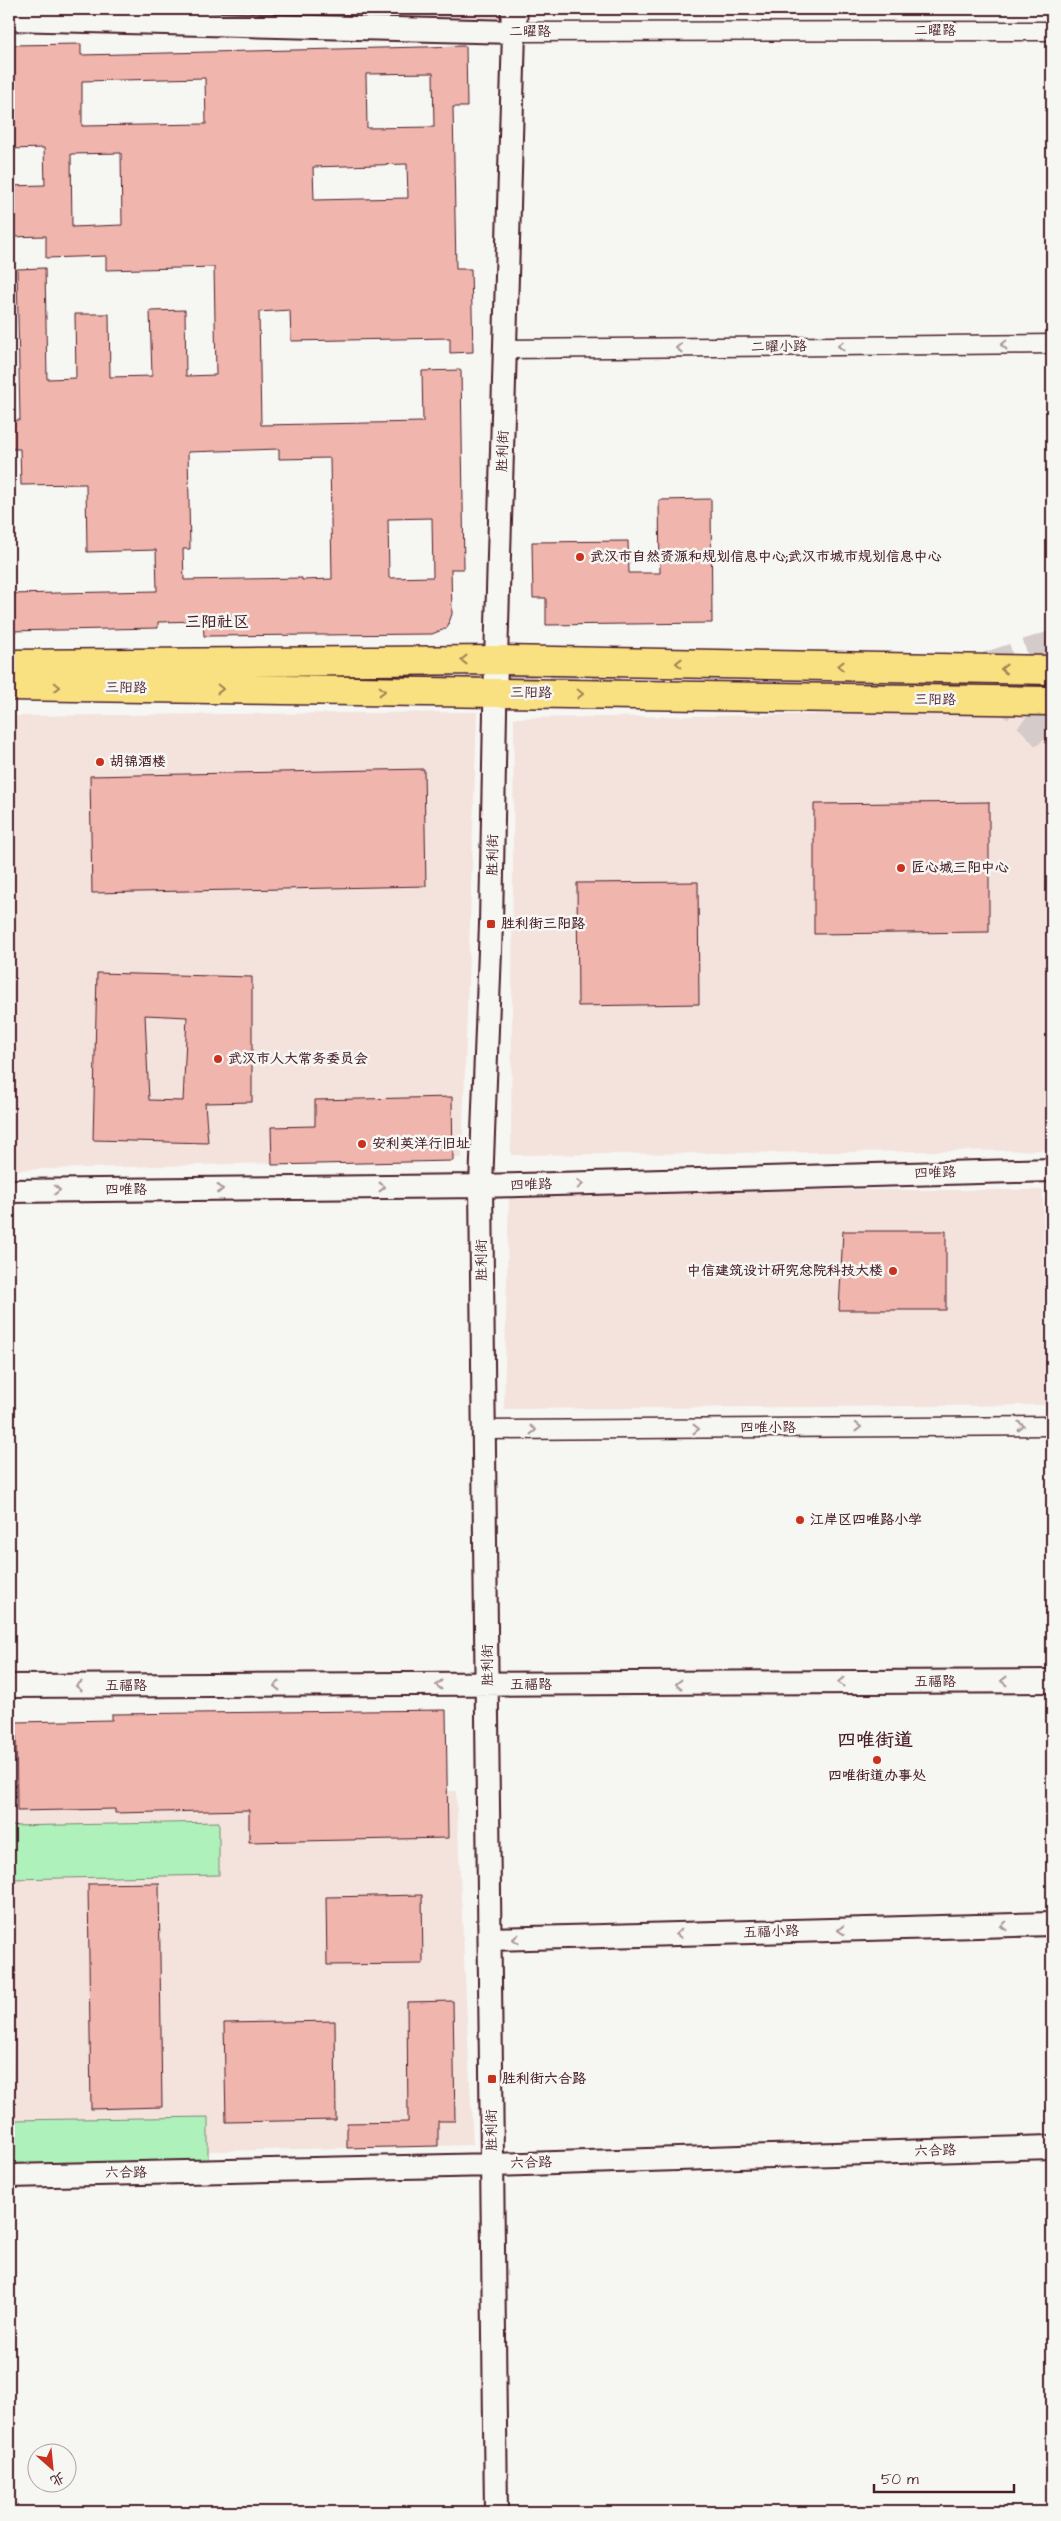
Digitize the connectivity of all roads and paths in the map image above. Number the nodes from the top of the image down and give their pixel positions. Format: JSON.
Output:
{"nodes":[{"id":1,"x":9,"y":19,"type":"edge"},
{"id":2,"x":514,"y":20,"type":"edge"},
{"id":3,"x":1052,"y":31,"type":"edge"},
{"id":4,"x":1052,"y":344,"type":"edge"},
{"id":5,"x":506,"y":349,"type":"junction"},
{"id":6,"x":496,"y":660,"type":"junction"},
{"id":7,"x":9,"y":664,"type":"edge"},
{"id":8,"x":1052,"y":670,"type":"edge"},
{"id":9,"x":9,"y":686,"type":"edge"},
{"id":10,"x":497,"y":692,"type":"junction"},
{"id":11,"x":1052,"y":701,"type":"edge"},
{"id":12,"x":1052,"y":1170,"type":"edge"},
{"id":13,"x":481,"y":1186,"type":"junction"},
{"id":14,"x":9,"y":1191,"type":"edge"},
{"id":15,"x":1052,"y":1426,"type":"edge"},
{"id":16,"x":485,"y":1430,"type":"junction"},
{"id":17,"x":1052,"y":1681,"type":"edge"},
{"id":18,"x":488,"y":1685,"type":"junction"},
{"id":19,"x":9,"y":1686,"type":"edge"},
{"id":20,"x":1052,"y":1924,"type":"edge"},
{"id":21,"x":490,"y":1939,"type":"junction"},
{"id":22,"x":1052,"y":2148,"type":"edge"},
{"id":23,"x":492,"y":2165,"type":"junction"},
{"id":24,"x":9,"y":2176,"type":"edge"},
{"id":25,"x":496,"y":2512,"type":"edge"}],
"edges":[{"from":1,"to":2,"type":"street","name":"二曜路"},
{"from":2,"to":3,"type":"street","name":"二曜路"},
{"from":2,"to":5,"type":"street","name":"胜利街"},
{"from":4,"to":5,"type":"street","name":"二曜小路","one_way":true},
{"from":5,"to":6,"type":"street","name":"胜利街"},
{"from":6,"to":7,"type":"main road","name":"三阳路","one_way":true},
{"from":8,"to":6,"type":"main road","name":"三阳路","one_way":true},
{"from":6,"to":10,"type":"street","name":"胜利街"},
{"from":9,"to":10,"type":"main road","name":"三阳路","one_way":true},
{"from":10,"to":11,"type":"main road","name":"三阳路","one_way":true},
{"from":10,"to":13,"type":"street","name":"胜利街"},
{"from":13,"to":12,"type":"street","name":"四唯路","one_way":true},
{"from":14,"to":13,"type":"street","name":"四唯路","one_way":true},
{"from":13,"to":16,"type":"street","name":"胜利街"},
{"from":16,"to":15,"type":"street","name":"四唯小路","one_way":true},
{"from":16,"to":18,"type":"street","name":"胜利街"},
{"from":17,"to":18,"type":"street","name":"五福路","one_way":true},
{"from":18,"to":19,"type":"street","name":"五福路","one_way":true},
{"from":18,"to":21,"type":"street","name":"胜利街"},
{"from":20,"to":21,"type":"street","name":"五福小路","one_way":true},
{"from":21,"to":23,"type":"street","name":"胜利街"},
{"from":22,"to":23,"type":"street","name":"六合路"},
{"from":23,"to":24,"type":"street","name":"六合路"},
{"from":23,"to":25,"type":"street","name":"胜利街"}]}
